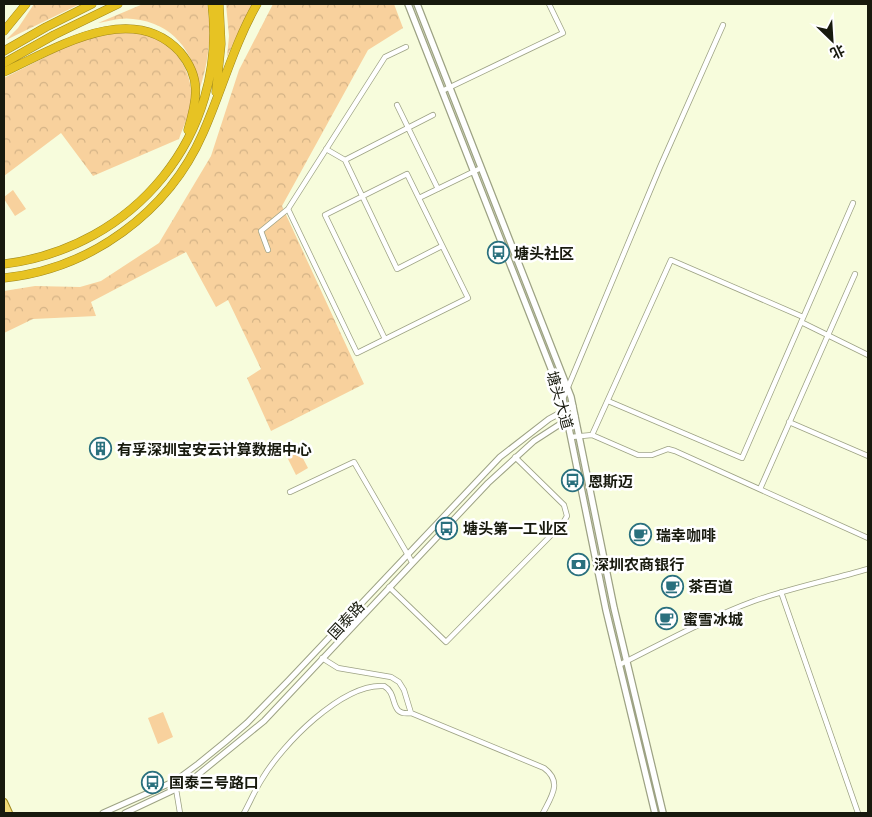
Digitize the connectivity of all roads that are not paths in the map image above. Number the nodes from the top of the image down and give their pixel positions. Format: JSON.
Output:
{"nodes":[{"id":1,"x":26,"y":4,"type":"edge"},
{"id":2,"x":92,"y":4,"type":"edge"},
{"id":3,"x":118,"y":4,"type":"edge"},
{"id":4,"x":212,"y":4,"type":"edge"},
{"id":5,"x":219,"y":4,"type":"edge"},
{"id":6,"x":257,"y":4,"type":"edge"},
{"id":7,"x":408,"y":4,"type":"edge"},
{"id":8,"x":417,"y":4,"type":"edge"},
{"id":9,"x":549,"y":4,"type":"edge"},
{"id":10,"x":723,"y":24,"type":"dead end"},
{"id":11,"x":4,"y":31,"type":"edge"},
{"id":12,"x":406,"y":47,"type":"dead end"},
{"id":13,"x":4,"y":51,"type":"edge"},
{"id":14,"x":4,"y":64,"type":"edge"},
{"id":15,"x":4,"y":72,"type":"edge"},
{"id":16,"x":449,"y":87,"type":"junction"},
{"id":17,"x":442,"y":91,"type":"junction"},
{"id":18,"x":397,"y":105,"type":"dead end"},
{"id":19,"x":214,"y":106,"type":"junction"},
{"id":20,"x":433,"y":115,"type":"dead end"},
{"id":21,"x":408,"y":128,"type":"junction"},
{"id":22,"x":184,"y":144,"type":"junction"},
{"id":23,"x":326,"y":149,"type":"junction"},
{"id":24,"x":345,"y":160,"type":"junction"},
{"id":25,"x":481,"y":168,"type":"junction"},
{"id":26,"x":474,"y":171,"type":"junction"},
{"id":27,"x":438,"y":189,"type":"junction"},
{"id":28,"x":363,"y":196,"type":"junction"},
{"id":29,"x":419,"y":198,"type":"junction"},
{"id":30,"x":853,"y":202,"type":"dead end"},
{"id":31,"x":288,"y":209,"type":"junction"},
{"id":32,"x":442,"y":246,"type":"junction"},
{"id":33,"x":268,"y":250,"type":"dead end"},
{"id":34,"x":5,"y":264,"type":"edge"},
{"id":35,"x":855,"y":274,"type":"dead end"},
{"id":36,"x":6,"y":278,"type":"edge"},
{"id":37,"x":803,"y":316,"type":"junction"},
{"id":38,"x":801,"y":322,"type":"junction"},
{"id":39,"x":828,"y":336,"type":"junction"},
{"id":40,"x":385,"y":339,"type":"junction"},
{"id":41,"x":868,"y":355,"type":"edge"},
{"id":42,"x":568,"y":388,"type":"junction"},
{"id":43,"x":563,"y":400,"type":"junction"},
{"id":44,"x":608,"y":401,"type":"junction"},
{"id":45,"x":573,"y":406,"type":"junction"},
{"id":46,"x":566,"y":409,"type":"junction"},
{"id":47,"x":575,"y":416,"type":"junction"},
{"id":48,"x":568,"y":419,"type":"junction"},
{"id":49,"x":789,"y":422,"type":"junction"},
{"id":50,"x":592,"y":435,"type":"junction"},
{"id":51,"x":578,"y":436,"type":"junction"},
{"id":52,"x":571,"y":437,"type":"junction"},
{"id":53,"x":868,"y":456,"type":"edge"},
{"id":54,"x":515,"y":457,"type":"junction"},
{"id":55,"x":760,"y":489,"type":"junction"},
{"id":56,"x":290,"y":492,"type":"dead end"},
{"id":57,"x":868,"y":538,"type":"edge"},
{"id":58,"x":407,"y":555,"type":"junction"},
{"id":59,"x":412,"y":562,"type":"junction"},
{"id":60,"x":868,"y":569,"type":"edge"},
{"id":61,"x":389,"y":587,"type":"junction"},
{"id":62,"x":782,"y":592,"type":"junction"},
{"id":63,"x":322,"y":658,"type":"junction"},
{"id":64,"x":626,"y":661,"type":"junction"},
{"id":65,"x":619,"y":664,"type":"junction"},
{"id":66,"x":411,"y":713,"type":"junction"},
{"id":67,"x":176,"y":789,"type":"junction"},
{"id":68,"x":4,"y":802,"type":"edge"},
{"id":69,"x":9,"y":813,"type":"edge"},
{"id":70,"x":103,"y":813,"type":"edge"},
{"id":71,"x":125,"y":813,"type":"edge"},
{"id":72,"x":180,"y":813,"type":"edge"},
{"id":73,"x":244,"y":813,"type":"edge"},
{"id":74,"x":543,"y":813,"type":"edge"},
{"id":75,"x":655,"y":813,"type":"edge"},
{"id":76,"x":663,"y":813,"type":"edge"},
{"id":77,"x":858,"y":813,"type":"edge"}],
"edges":[{"from":1,"to":11,"type":"highway"},
{"from":2,"to":13,"type":"highway"},
{"from":3,"to":14,"type":"highway"},
{"from":4,"to":22,"type":"highway"},
{"from":5,"to":19,"type":"highway"},
{"from":6,"to":19,"type":"highway"},
{"from":7,"to":17,"type":"main road","name":"塘头大道"},
{"from":8,"to":16,"type":"main road","name":"塘头大道"},
{"from":9,"to":16,"type":"street"},
{"from":10,"to":42,"type":"street"},
{"from":12,"to":23,"type":"street"},
{"from":15,"to":22,"type":"highway"},
{"from":16,"to":17,"type":"street"},
{"from":16,"to":25,"type":"main road","name":"塘头大道"},
{"from":17,"to":26,"type":"main road","name":"塘头大道"},
{"from":18,"to":21,"type":"street"},
{"from":19,"to":36,"type":"highway"},
{"from":20,"to":21,"type":"street"},
{"from":21,"to":24,"type":"street"},
{"from":21,"to":27,"type":"street"},
{"from":22,"to":34,"type":"highway"},
{"from":23,"to":24,"type":"street"},
{"from":23,"to":31,"type":"street"},
{"from":24,"to":28,"type":"street"},
{"from":25,"to":26,"type":"street"},
{"from":25,"to":42,"type":"main road","name":"塘头大道"},
{"from":26,"to":27,"type":"street"},
{"from":26,"to":43,"type":"main road","name":"塘头大道"},
{"from":27,"to":29,"type":"street"},
{"from":28,"to":29,"type":"street"},
{"from":28,"to":32,"type":"street"},
{"from":28,"to":40,"type":"street"},
{"from":29,"to":32,"type":"street"},
{"from":30,"to":37,"type":"street"},
{"from":31,"to":33,"type":"street"},
{"from":31,"to":40,"type":"street"},
{"from":32,"to":40,"type":"street"},
{"from":35,"to":39,"type":"street"},
{"from":37,"to":38,"type":"street"},
{"from":37,"to":44,"type":"street"},
{"from":38,"to":39,"type":"street"},
{"from":38,"to":44,"type":"street"},
{"from":39,"to":41,"type":"street"},
{"from":39,"to":49,"type":"street"},
{"from":42,"to":43,"type":"street"},
{"from":42,"to":45,"type":"main road","name":"塘头大道"},
{"from":43,"to":46,"type":"main road","name":"塘头大道"},
{"from":44,"to":50,"type":"street"},
{"from":45,"to":46,"type":"street","name":"国泰路"},
{"from":45,"to":47,"type":"main road","name":"塘头大道"},
{"from":46,"to":48,"type":"main road","name":"塘头大道"},
{"from":46,"to":58,"type":"street","name":"国泰路"},
{"from":47,"to":48,"type":"street","name":"国泰路"},
{"from":47,"to":51,"type":"main road","name":"塘头大道"},
{"from":48,"to":52,"type":"main road","name":"塘头大道"},
{"from":48,"to":54,"type":"street","name":"国泰路"},
{"from":49,"to":53,"type":"street"},
{"from":49,"to":55,"type":"street"},
{"from":50,"to":51,"type":"street"},
{"from":50,"to":55,"type":"street"},
{"from":51,"to":52,"type":"street"},
{"from":51,"to":64,"type":"main road","name":"塘头大道"},
{"from":52,"to":65,"type":"main road","name":"塘头大道"},
{"from":54,"to":59,"type":"street","name":"国泰路"},
{"from":54,"to":61,"type":"street"},
{"from":55,"to":57,"type":"street"},
{"from":56,"to":58,"type":"street"},
{"from":58,"to":59,"type":"street"},
{"from":58,"to":70,"type":"street","name":"国泰路"},
{"from":59,"to":61,"type":"street","name":"国泰路"},
{"from":60,"to":62,"type":"street"},
{"from":61,"to":63,"type":"street","name":"国泰路"},
{"from":62,"to":64,"type":"street"},
{"from":62,"to":77,"type":"street"},
{"from":63,"to":66,"type":"street"},
{"from":63,"to":67,"type":"street","name":"国泰路"},
{"from":64,"to":65,"type":"street"},
{"from":64,"to":76,"type":"main road","name":"塘头大道"},
{"from":65,"to":75,"type":"main road","name":"塘头大道"},
{"from":66,"to":73,"type":"street"},
{"from":66,"to":74,"type":"street"},
{"from":67,"to":71,"type":"street","name":"国泰路"},
{"from":67,"to":72,"type":"street"},
{"from":68,"to":69,"type":"main road"}]}
